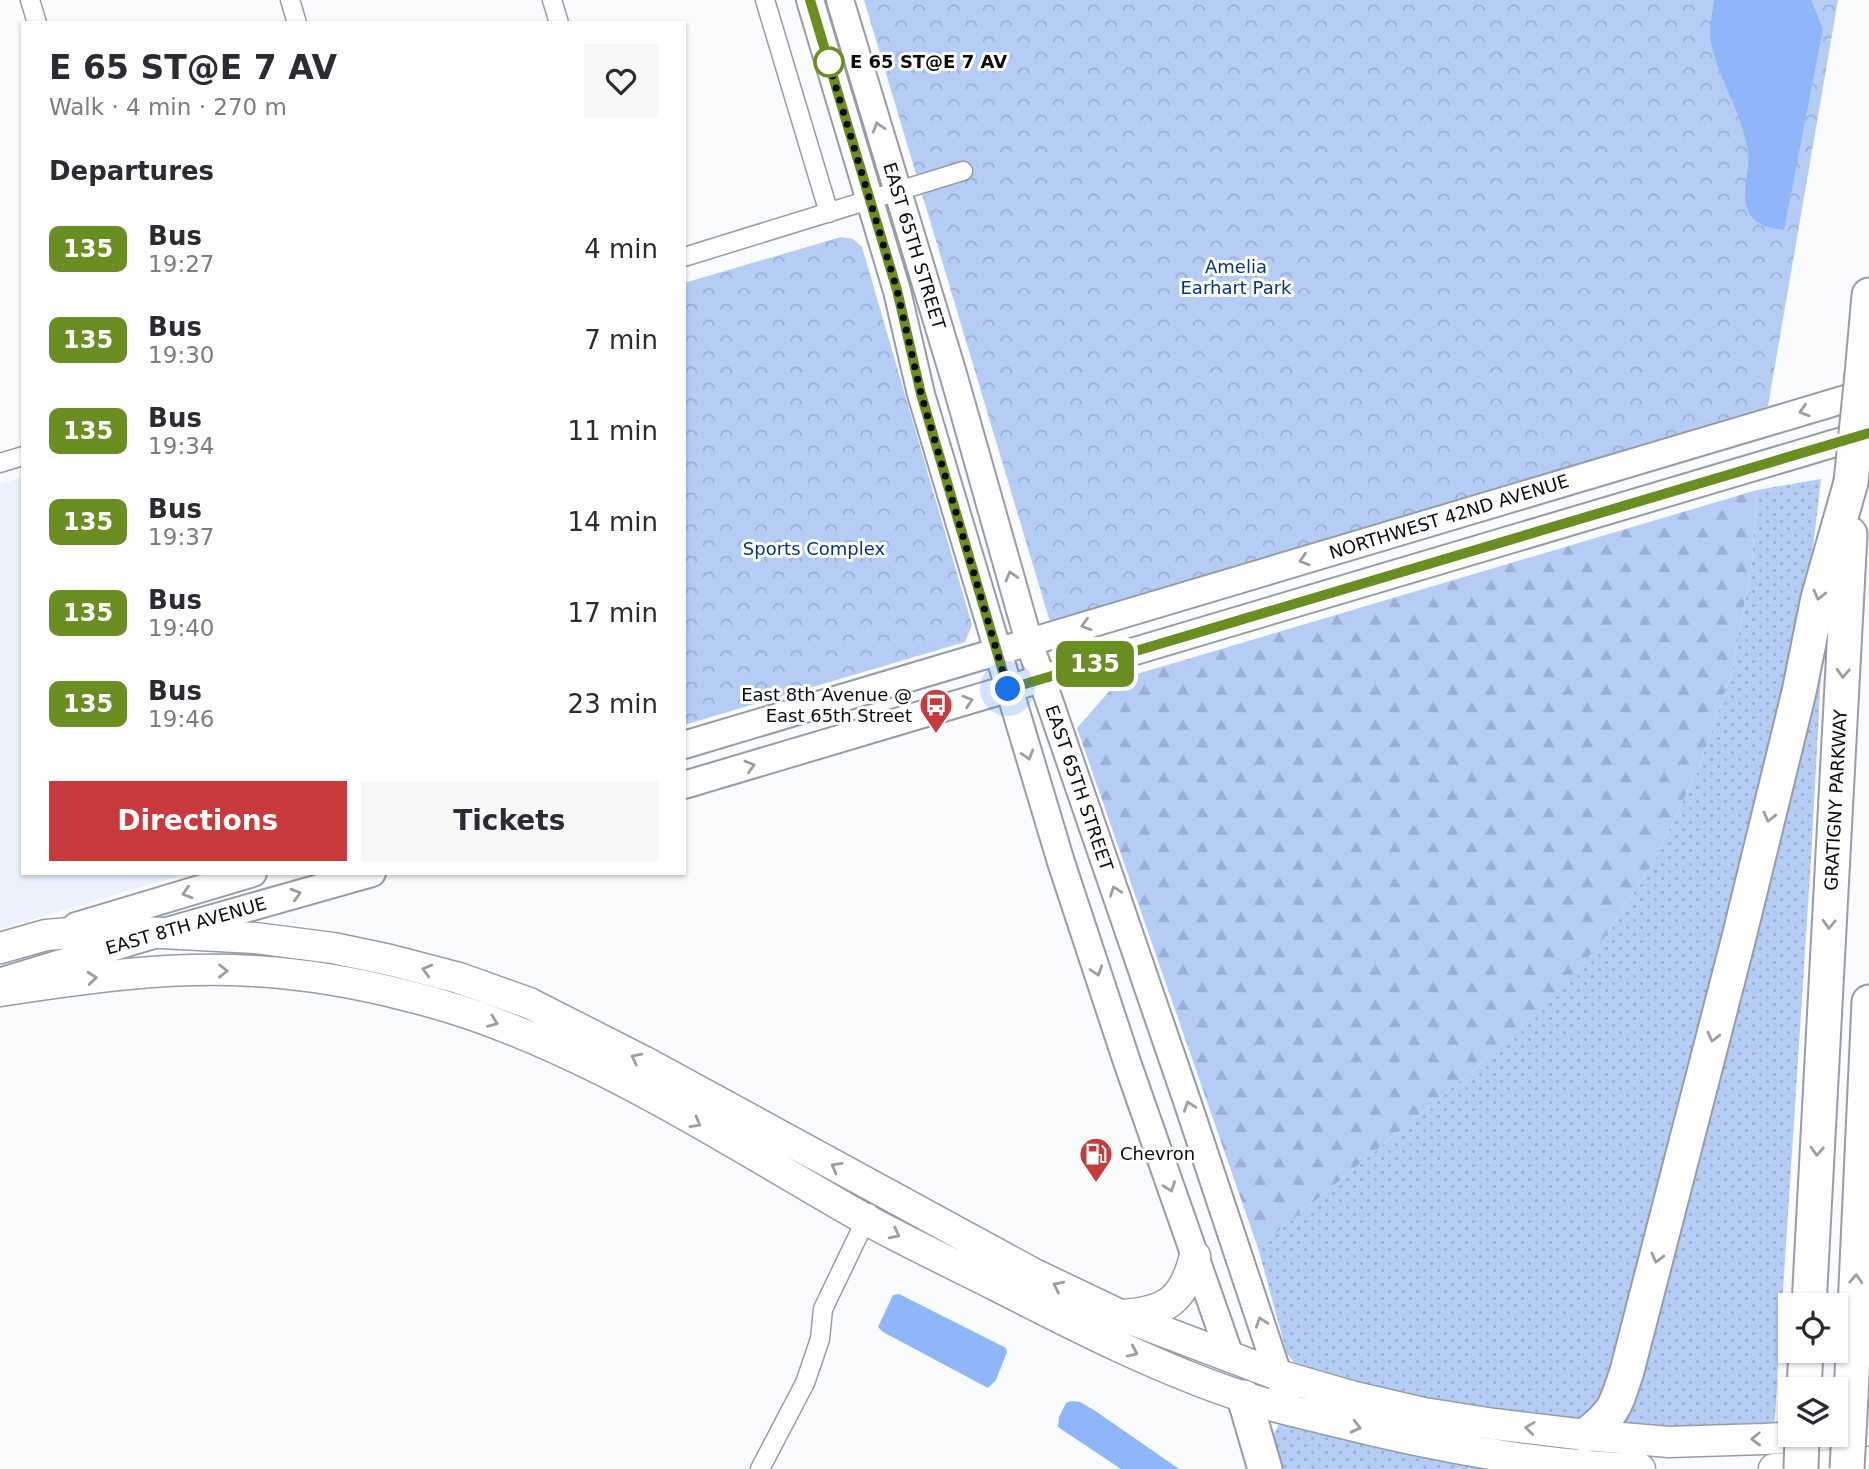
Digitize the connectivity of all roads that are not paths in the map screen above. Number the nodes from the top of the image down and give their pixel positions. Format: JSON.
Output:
{"nodes":[{"id":1,"x":30,"y":0,"type":"edge"},
{"id":2,"x":290,"y":0,"type":"edge"},
{"id":3,"x":552,"y":0,"type":"edge"},
{"id":4,"x":765,"y":0,"type":"edge"},
{"id":5,"x":810,"y":0,"type":"edge"},
{"id":6,"x":840,"y":0,"type":"edge"},
{"id":7,"x":36,"y":21,"type":"edge"},
{"id":8,"x":296,"y":21,"type":"edge"},
{"id":9,"x":558,"y":21,"type":"edge"},
{"id":10,"x":963,"y":171,"type":"dead end"},
{"id":11,"x":898,"y":192,"type":"junction"},
{"id":12,"x":870,"y":201,"type":"junction"},
{"id":13,"x":829,"y":214,"type":"junction"},
{"id":14,"x":686,"y":256,"type":"edge"},
{"id":15,"x":1869,"y":295,"type":"edge"},
{"id":16,"x":1866,"y":383,"type":"edge"},
{"id":17,"x":1869,"y":433,"type":"edge"},
{"id":18,"x":21,"y":457,"type":"edge"},
{"id":19,"x":0,"y":463,"type":"edge"},
{"id":20,"x":1851,"y":482,"type":"junction"},
{"id":21,"x":1029,"y":642,"type":"junction"},
{"id":22,"x":997,"y":651,"type":"junction"},
{"id":23,"x":1042,"y":680,"type":"junction"},
{"id":24,"x":1008,"y":689,"type":"junction"},
{"id":25,"x":686,"y":744,"type":"edge"},
{"id":26,"x":686,"y":784,"type":"edge"},
{"id":27,"x":246,"y":875,"type":"edge"},
{"id":28,"x":365,"y":875,"type":"edge"},
{"id":29,"x":160,"y":933,"type":"junction"},
{"id":30,"x":46,"y":935,"type":"junction"},
{"id":31,"x":0,"y":948,"type":"edge"},
{"id":32,"x":0,"y":982,"type":"edge"},
{"id":33,"x":0,"y":991,"type":"edge"},
{"id":34,"x":1869,"y":1002,"type":"edge"},
{"id":35,"x":881,"y":1191,"type":"junction"},
{"id":36,"x":866,"y":1219,"type":"junction"},
{"id":37,"x":1195,"y":1256,"type":"junction"},
{"id":38,"x":1810,"y":1293,"type":"edge"},
{"id":39,"x":1120,"y":1315,"type":"junction"},
{"id":40,"x":1230,"y":1356,"type":"junction"},
{"id":41,"x":1278,"y":1375,"type":"junction"},
{"id":42,"x":1244,"y":1397,"type":"junction"},
{"id":43,"x":1290,"y":1410,"type":"junction"},
{"id":44,"x":1869,"y":1432,"type":"edge"},
{"id":45,"x":1848,"y":1433,"type":"edge"},
{"id":46,"x":1586,"y":1435,"type":"junction"},
{"id":47,"x":1778,"y":1438,"type":"edge"},
{"id":48,"x":1802,"y":1447,"type":"edge"},
{"id":49,"x":1869,"y":1462,"type":"edge"},
{"id":50,"x":760,"y":1469,"type":"edge"},
{"id":51,"x":1265,"y":1469,"type":"edge"},
{"id":52,"x":1640,"y":1469,"type":"edge"},
{"id":53,"x":1774,"y":1469,"type":"edge"},
{"id":54,"x":1801,"y":1469,"type":"edge"},
{"id":55,"x":1847,"y":1469,"type":"edge"}],
"edges":[{"from":1,"to":7,"type":"street"},
{"from":2,"to":8,"type":"street"},
{"from":3,"to":9,"type":"street"},
{"from":4,"to":13,"type":"street"},
{"from":5,"to":12,"type":"main road","name":"EAST 65TH STREET"},
{"from":11,"to":6,"type":"main road","name":"EAST 65TH STREET","one_way":true},
{"from":10,"to":11,"type":"street"},
{"from":11,"to":12,"type":"street"},
{"from":21,"to":11,"type":"main road","name":"EAST 65TH STREET","one_way":true},
{"from":12,"to":13,"type":"street"},
{"from":12,"to":22,"type":"main road","name":"EAST 65TH STREET"},
{"from":13,"to":14,"type":"street"},
{"from":15,"to":16,"type":"highway","name":"GRATIGNY PARKWAY"},
{"from":16,"to":20,"type":"highway","name":"GRATIGNY PARKWAY","bridge":true},
{"from":16,"to":21,"type":"main road","name":"NORTHWEST 42ND AVENUE","one_way":true},
{"from":17,"to":23,"type":"main road"},
{"from":18,"to":19,"type":"street"},
{"from":20,"to":38,"type":"highway","name":"GRATIGNY PARKWAY","one_way":true},
{"from":20,"to":46,"type":"highway","one_way":true},
{"from":21,"to":22,"type":"main road"},
{"from":21,"to":23,"type":"main road","name":"EAST 65TH STREET"},
{"from":22,"to":24,"type":"main road","name":"EAST 65TH STREET"},
{"from":22,"to":25,"type":"main road"},
{"from":23,"to":24,"type":"main road"},
{"from":41,"to":23,"type":"main road","name":"EAST 65TH STREET","one_way":true},
{"from":26,"to":24,"type":"main road","one_way":true},
{"from":24,"to":37,"type":"main road","name":"EAST 65TH STREET","one_way":true},
{"from":27,"to":30,"type":"main road","name":"EAST 8TH AVENUE","one_way":true},
{"from":29,"to":28,"type":"main road","name":"EAST 8TH AVENUE","one_way":true},
{"from":29,"to":30,"type":"main road"},
{"from":29,"to":32,"type":"main road","name":"EAST 8TH AVENUE"},
{"from":35,"to":29,"type":"main road","one_way":true},
{"from":30,"to":31,"type":"main road","name":"EAST 8TH AVENUE"},
{"from":33,"to":36,"type":"main road","one_way":true},
{"from":55,"to":34,"type":"highway","one_way":true,"bridge":true},
{"from":35,"to":36,"type":"street"},
{"from":39,"to":35,"type":"main road","one_way":true},
{"from":36,"to":42,"type":"main road","one_way":true},
{"from":36,"to":50,"type":"street"},
{"from":37,"to":39,"type":"main road"},
{"from":37,"to":40,"type":"main road","name":"EAST 65TH STREET"},
{"from":39,"to":40,"type":"main road"},
{"from":40,"to":41,"type":"main road"},
{"from":40,"to":42,"type":"main road","name":"EAST 65TH STREET"},
{"from":41,"to":43,"type":"main road","name":"EAST 65TH STREET"},
{"from":46,"to":41,"type":"main road","one_way":true},
{"from":42,"to":43,"type":"main road"},
{"from":42,"to":51,"type":"highway"},
{"from":43,"to":52,"type":"main road","one_way":true},
{"from":44,"to":45,"type":"main road"},
{"from":47,"to":46,"type":"main road","one_way":true},
{"from":48,"to":54,"type":"highway","bridge":true},
{"from":49,"to":53,"type":"main road"}]}
